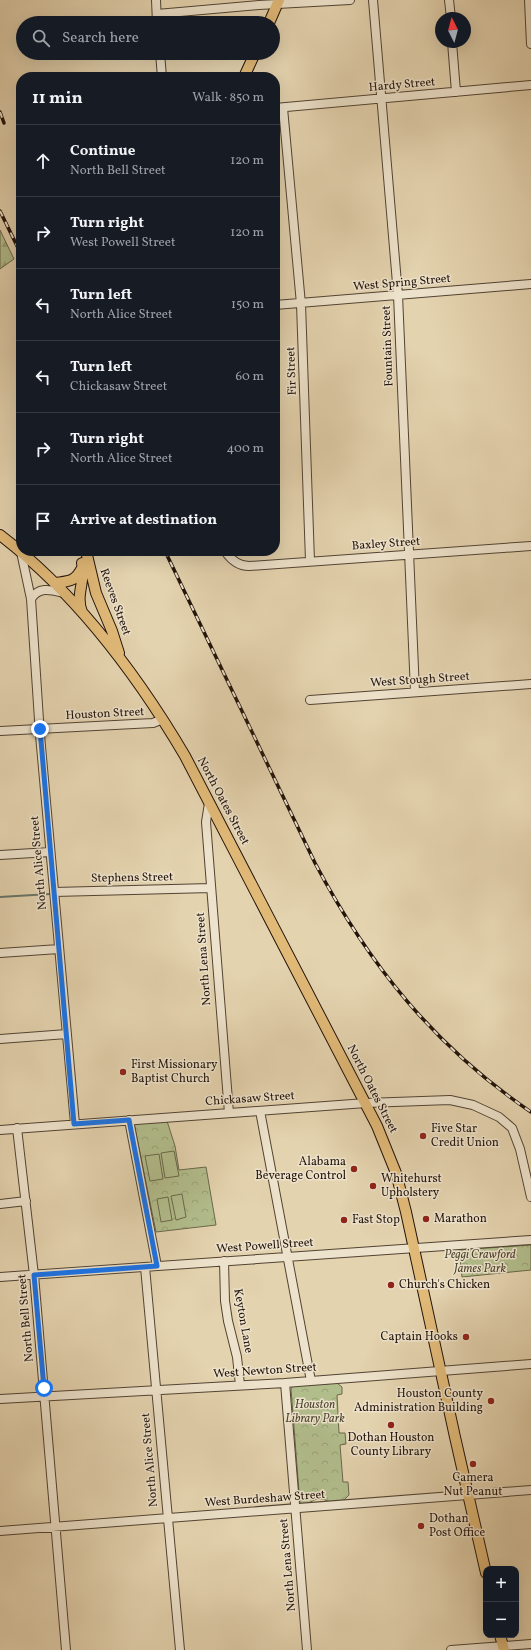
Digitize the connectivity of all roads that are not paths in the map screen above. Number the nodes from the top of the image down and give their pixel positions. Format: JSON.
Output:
{"nodes":[{"id":1,"x":156,"y":0,"type":"edge"},
{"id":2,"x":350,"y":0,"type":"edge"},
{"id":3,"x":373,"y":0,"type":"edge"},
{"id":4,"x":449,"y":0,"type":"edge"},
{"id":5,"x":529,"y":0,"type":"edge"},
{"id":6,"x":278,"y":2,"type":"edge"},
{"id":7,"x":450,"y":12,"type":"edge"},
{"id":8,"x":157,"y":14,"type":"joint"},
{"id":9,"x":271,"y":16,"type":"edge"},
{"id":10,"x":531,"y":44,"type":"edge"},
{"id":11,"x":452,"y":48,"type":"edge"},
{"id":12,"x":161,"y":60,"type":"edge"},
{"id":13,"x":252,"y":60,"type":"edge"},
{"id":14,"x":162,"y":72,"type":"edge"},
{"id":15,"x":246,"y":72,"type":"edge"},
{"id":16,"x":531,"y":85,"type":"edge"},
{"id":17,"x":456,"y":92,"type":"junction"},
{"id":18,"x":381,"y":99,"type":"junction"},
{"id":19,"x":280,"y":108,"type":"edge"},
{"id":20,"x":280,"y":117,"type":"edge"},
{"id":21,"x":531,"y":284,"type":"edge"},
{"id":22,"x":398,"y":295,"type":"junction"},
{"id":23,"x":301,"y":304,"type":"junction"},
{"id":24,"x":280,"y":305,"type":"edge"},
{"id":25,"x":0,"y":534,"type":"edge"},
{"id":26,"x":531,"y":546,"type":"edge"},
{"id":27,"x":16,"y":548,"type":"edge"},
{"id":28,"x":408,"y":554,"type":"junction"},
{"id":29,"x":21,"y":556,"type":"edge"},
{"id":30,"x":25,"y":556,"type":"edge"},
{"id":31,"x":81,"y":556,"type":"edge"},
{"id":32,"x":87,"y":556,"type":"edge"},
{"id":33,"x":229,"y":556,"type":"edge"},
{"id":34,"x":310,"y":561,"type":"junction"},
{"id":35,"x":83,"y":566,"type":"junction"},
{"id":36,"x":91,"y":578,"type":"junction"},
{"id":37,"x":55,"y":583,"type":"junction"},
{"id":38,"x":71,"y":597,"type":"junction"},
{"id":39,"x":31,"y":599,"type":"junction"},
{"id":40,"x":122,"y":660,"type":"junction"},
{"id":41,"x":531,"y":684,"type":"edge"},
{"id":42,"x":415,"y":692,"type":"junction"},
{"id":43,"x":310,"y":700,"type":"dead end"},
{"id":44,"x":163,"y":719,"type":"junction"},
{"id":45,"x":40,"y":729,"type":"junction"},
{"id":46,"x":0,"y":731,"type":"edge"},
{"id":47,"x":209,"y":803,"type":"junction"},
{"id":48,"x":50,"y":852,"type":"junction"},
{"id":49,"x":0,"y":855,"type":"edge"},
{"id":50,"x":211,"y":888,"type":"junction"},
{"id":51,"x":54,"y":892,"type":"junction"},
{"id":52,"x":59,"y":949,"type":"junction"},
{"id":53,"x":0,"y":953,"type":"edge"},
{"id":54,"x":67,"y":1034,"type":"junction"},
{"id":55,"x":0,"y":1039,"type":"edge"},
{"id":56,"x":366,"y":1103,"type":"junction"},
{"id":57,"x":260,"y":1111,"type":"junction"},
{"id":58,"x":229,"y":1113,"type":"junction"},
{"id":59,"x":129,"y":1120,"type":"junction"},
{"id":60,"x":74,"y":1124,"type":"junction"},
{"id":61,"x":17,"y":1128,"type":"junction"},
{"id":62,"x":0,"y":1130,"type":"edge"},
{"id":63,"x":531,"y":1197,"type":"edge"},
{"id":64,"x":26,"y":1201,"type":"junction"},
{"id":65,"x":0,"y":1204,"type":"edge"},
{"id":66,"x":531,"y":1240,"type":"edge"},
{"id":67,"x":414,"y":1247,"type":"junction"},
{"id":68,"x":288,"y":1257,"type":"junction"},
{"id":69,"x":224,"y":1262,"type":"junction"},
{"id":70,"x":157,"y":1266,"type":"junction"},
{"id":71,"x":145,"y":1267,"type":"junction"},
{"id":72,"x":34,"y":1275,"type":"junction"},
{"id":73,"x":0,"y":1277,"type":"edge"},
{"id":74,"x":531,"y":1364,"type":"edge"},
{"id":75,"x":440,"y":1370,"type":"junction"},
{"id":76,"x":311,"y":1381,"type":"junction"},
{"id":77,"x":285,"y":1383,"type":"junction"},
{"id":78,"x":240,"y":1385,"type":"junction"},
{"id":79,"x":156,"y":1390,"type":"junction"},
{"id":80,"x":45,"y":1396,"type":"junction"},
{"id":81,"x":0,"y":1398,"type":"edge"},
{"id":82,"x":531,"y":1490,"type":"edge"},
{"id":83,"x":468,"y":1495,"type":"junction"},
{"id":84,"x":295,"y":1509,"type":"junction"},
{"id":85,"x":168,"y":1518,"type":"junction"},
{"id":86,"x":55,"y":1527,"type":"junction"},
{"id":87,"x":0,"y":1531,"type":"edge"},
{"id":88,"x":484,"y":1566,"type":"edge"},
{"id":89,"x":501,"y":1638,"type":"edge"},
{"id":90,"x":531,"y":1644,"type":"edge"},
{"id":91,"x":504,"y":1648,"type":"edge"},
{"id":92,"x":66,"y":1650,"type":"edge"},
{"id":93,"x":180,"y":1650,"type":"edge"},
{"id":94,"x":307,"y":1650,"type":"edge"},
{"id":95,"x":451,"y":1650,"type":"edge"}],
"edges":[{"from":1,"to":8,"type":"street"},
{"from":2,"to":6,"type":"street"},
{"from":3,"to":18,"type":"street","name":"Fountain Street"},
{"from":4,"to":7,"type":"street"},
{"from":5,"to":10,"type":"street"},
{"from":6,"to":8,"type":"street"},
{"from":6,"to":9,"type":"main road"},
{"from":11,"to":17,"type":"street"},
{"from":12,"to":14,"type":"street"},
{"from":13,"to":15,"type":"main road"},
{"from":16,"to":17,"type":"street","name":"Hardy Street"},
{"from":17,"to":18,"type":"street","name":"Hardy Street"},
{"from":18,"to":19,"type":"street","name":"Hardy Street"},
{"from":18,"to":22,"type":"street","name":"Fountain Street"},
{"from":20,"to":23,"type":"street","name":"Fir Street"},
{"from":21,"to":22,"type":"street","name":"West Spring Street"},
{"from":22,"to":23,"type":"street","name":"West Spring Street"},
{"from":22,"to":28,"type":"street","name":"Fountain Street"},
{"from":23,"to":24,"type":"street","name":"West Spring Street"},
{"from":23,"to":34,"type":"street","name":"Fir Street"},
{"from":25,"to":27,"type":"main road"},
{"from":26,"to":28,"type":"street","name":"Baxley Street"},
{"from":28,"to":34,"type":"street","name":"Baxley Street"},
{"from":28,"to":42,"type":"street","name":"Fountain Street"},
{"from":29,"to":39,"type":"street","name":"North Alice Street"},
{"from":30,"to":37,"type":"main road"},
{"from":31,"to":35,"type":"main road","name":"Reeves Street"},
{"from":32,"to":36,"type":"main road","name":"Reeves Street"},
{"from":33,"to":34,"type":"street","name":"Baxley Street"},
{"from":35,"to":37,"type":"main road"},
{"from":35,"to":38,"type":"main road","name":"Reeves Street"},
{"from":36,"to":38,"type":"main road"},
{"from":36,"to":40,"type":"main road","name":"Reeves Street"},
{"from":37,"to":38,"type":"main road"},
{"from":38,"to":39,"type":"street"},
{"from":38,"to":40,"type":"main road"},
{"from":39,"to":45,"type":"street","name":"North Alice Street"},
{"from":40,"to":44,"type":"main road","name":"North Oates Street"},
{"from":41,"to":42,"type":"street","name":"West Stough Street"},
{"from":42,"to":43,"type":"street","name":"West Stough Street"},
{"from":44,"to":45,"type":"street","name":"Houston Street"},
{"from":44,"to":47,"type":"main road","name":"North Oates Street"},
{"from":45,"to":46,"type":"street","name":"Houston Street"},
{"from":45,"to":48,"type":"street","name":"North Alice Street"},
{"from":47,"to":50,"type":"street","name":"North Lena Street"},
{"from":47,"to":56,"type":"main road","name":"North Oates Street"},
{"from":48,"to":49,"type":"street"},
{"from":48,"to":51,"type":"street","name":"North Alice Street"},
{"from":50,"to":51,"type":"street","name":"Stephens Street"},
{"from":50,"to":58,"type":"street","name":"North Lena Street"},
{"from":51,"to":52,"type":"street","name":"North Alice Street"},
{"from":52,"to":53,"type":"street"},
{"from":52,"to":54,"type":"street","name":"North Alice Street"},
{"from":54,"to":55,"type":"street"},
{"from":54,"to":60,"type":"street","name":"North Alice Street"},
{"from":56,"to":57,"type":"street","name":"Chickasaw Street"},
{"from":56,"to":63,"type":"street","name":"Chickasaw Street"},
{"from":56,"to":67,"type":"main road","name":"North Oates Street"},
{"from":57,"to":58,"type":"street","name":"Chickasaw Street"},
{"from":57,"to":68,"type":"street"},
{"from":58,"to":59,"type":"street","name":"Chickasaw Street"},
{"from":59,"to":60,"type":"street","name":"Chickasaw Street"},
{"from":59,"to":70,"type":"street"},
{"from":60,"to":61,"type":"street","name":"Chickasaw Street"},
{"from":61,"to":62,"type":"street","name":"Chickasaw Street"},
{"from":61,"to":64,"type":"street","name":"North Bell Street"},
{"from":64,"to":65,"type":"street"},
{"from":64,"to":72,"type":"street","name":"North Bell Street"},
{"from":66,"to":67,"type":"street","name":"West Powell Street"},
{"from":67,"to":68,"type":"street","name":"West Powell Street"},
{"from":67,"to":75,"type":"main road","name":"North Oates Street"},
{"from":68,"to":69,"type":"street","name":"West Powell Street"},
{"from":68,"to":76,"type":"street"},
{"from":69,"to":70,"type":"street","name":"West Powell Street"},
{"from":69,"to":78,"type":"street","name":"Keyton Lane"},
{"from":70,"to":71,"type":"street","name":"West Powell Street"},
{"from":71,"to":72,"type":"street","name":"West Powell Street"},
{"from":71,"to":79,"type":"street","name":"North Alice Street"},
{"from":72,"to":73,"type":"street","name":"West Powell Street"},
{"from":72,"to":80,"type":"street","name":"North Bell Street"},
{"from":74,"to":75,"type":"street","name":"West Newton Street"},
{"from":75,"to":76,"type":"street","name":"West Newton Street"},
{"from":75,"to":83,"type":"main road","name":"North Oates Street"},
{"from":76,"to":77,"type":"street","name":"West Newton Street"},
{"from":77,"to":78,"type":"street","name":"West Newton Street"},
{"from":77,"to":84,"type":"street","name":"North Lena Street"},
{"from":78,"to":79,"type":"street","name":"West Newton Street"},
{"from":79,"to":80,"type":"street","name":"West Newton Street"},
{"from":79,"to":85,"type":"street","name":"North Alice Street"},
{"from":80,"to":81,"type":"street","name":"West Newton Street"},
{"from":80,"to":86,"type":"street","name":"North Bell Street"},
{"from":82,"to":83,"type":"street","name":"West Burdeshaw Street"},
{"from":83,"to":84,"type":"street","name":"West Burdeshaw Street"},
{"from":83,"to":88,"type":"main road","name":"North Oates Street"},
{"from":84,"to":85,"type":"street","name":"West Burdeshaw Street"},
{"from":84,"to":94,"type":"street","name":"North Lena Street"},
{"from":85,"to":86,"type":"street","name":"West Burdeshaw Street"},
{"from":85,"to":93,"type":"street","name":"North Alice Street"},
{"from":86,"to":87,"type":"street","name":"West Burdeshaw Street"},
{"from":86,"to":92,"type":"street","name":"North Bell Street"},
{"from":89,"to":91,"type":"main road"},
{"from":90,"to":91,"type":"street"},
{"from":91,"to":95,"type":"street"}]}
